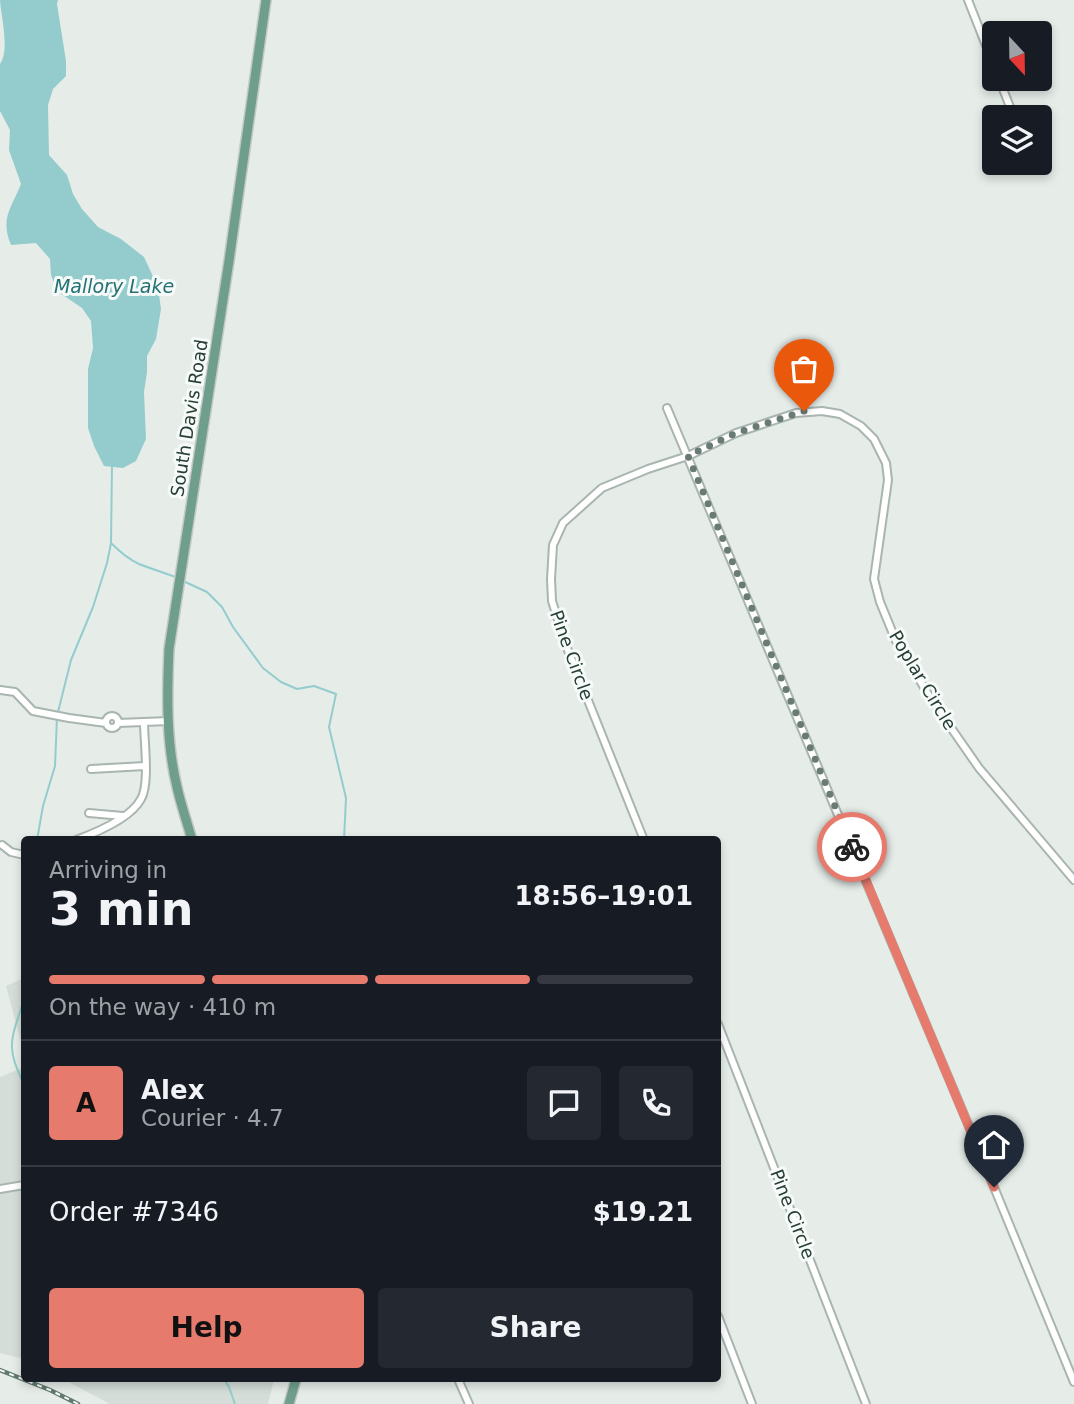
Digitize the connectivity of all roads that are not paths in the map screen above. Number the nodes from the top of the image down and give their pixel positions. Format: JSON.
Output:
{"nodes":[{"id":1,"x":265,"y":0,"type":"edge"},
{"id":2,"x":968,"y":0,"type":"edge"},
{"id":3,"x":982,"y":36,"type":"edge"},
{"id":4,"x":667,"y":408,"type":"dead end"},
{"id":5,"x":688,"y":456,"type":"junction"},
{"id":6,"x":0,"y":690,"type":"edge"},
{"id":7,"x":169,"y":721,"type":"junction"},
{"id":8,"x":144,"y":722,"type":"junction"},
{"id":9,"x":145,"y":766,"type":"junction"},
{"id":10,"x":90,"y":769,"type":"dead end"},
{"id":11,"x":89,"y":813,"type":"dead end"},
{"id":12,"x":123,"y":816,"type":"junction"},
{"id":13,"x":86,"y":836,"type":"edge"},
{"id":14,"x":191,"y":836,"type":"edge"},
{"id":15,"x":642,"y":836,"type":"edge"},
{"id":16,"x":1,"y":845,"type":"edge"},
{"id":17,"x":21,"y":854,"type":"edge"},
{"id":18,"x":1074,"y":880,"type":"edge"},
{"id":19,"x":721,"y":1032,"type":"edge"},
{"id":20,"x":21,"y":1186,"type":"edge"},
{"id":21,"x":0,"y":1189,"type":"edge"},
{"id":22,"x":721,"y":1324,"type":"edge"},
{"id":23,"x":295,"y":1382,"type":"edge"},
{"id":24,"x":459,"y":1382,"type":"edge"},
{"id":25,"x":1074,"y":1382,"type":"edge"},
{"id":26,"x":289,"y":1404,"type":"edge"},
{"id":27,"x":469,"y":1404,"type":"edge"},
{"id":28,"x":752,"y":1404,"type":"edge"},
{"id":29,"x":866,"y":1404,"type":"edge"}],
"edges":[{"from":1,"to":7,"type":"main road","name":"South Davis Road"},
{"from":2,"to":3,"type":"street"},
{"from":4,"to":5,"type":"street"},
{"from":5,"to":15,"type":"street","name":"Pine Circle"},
{"from":5,"to":18,"type":"street","name":"Poplar Circle"},
{"from":5,"to":25,"type":"street"},
{"from":6,"to":8,"type":"street"},
{"from":7,"to":8,"type":"street"},
{"from":7,"to":14,"type":"main road","name":"South Davis Road"},
{"from":8,"to":9,"type":"street"},
{"from":9,"to":10,"type":"street"},
{"from":9,"to":12,"type":"street"},
{"from":11,"to":12,"type":"street"},
{"from":12,"to":13,"type":"street"},
{"from":16,"to":17,"type":"street"},
{"from":19,"to":29,"type":"street","name":"Pine Circle"},
{"from":20,"to":21,"type":"street"},
{"from":22,"to":28,"type":"street"},
{"from":23,"to":26,"type":"main road"},
{"from":24,"to":27,"type":"street"}]}
